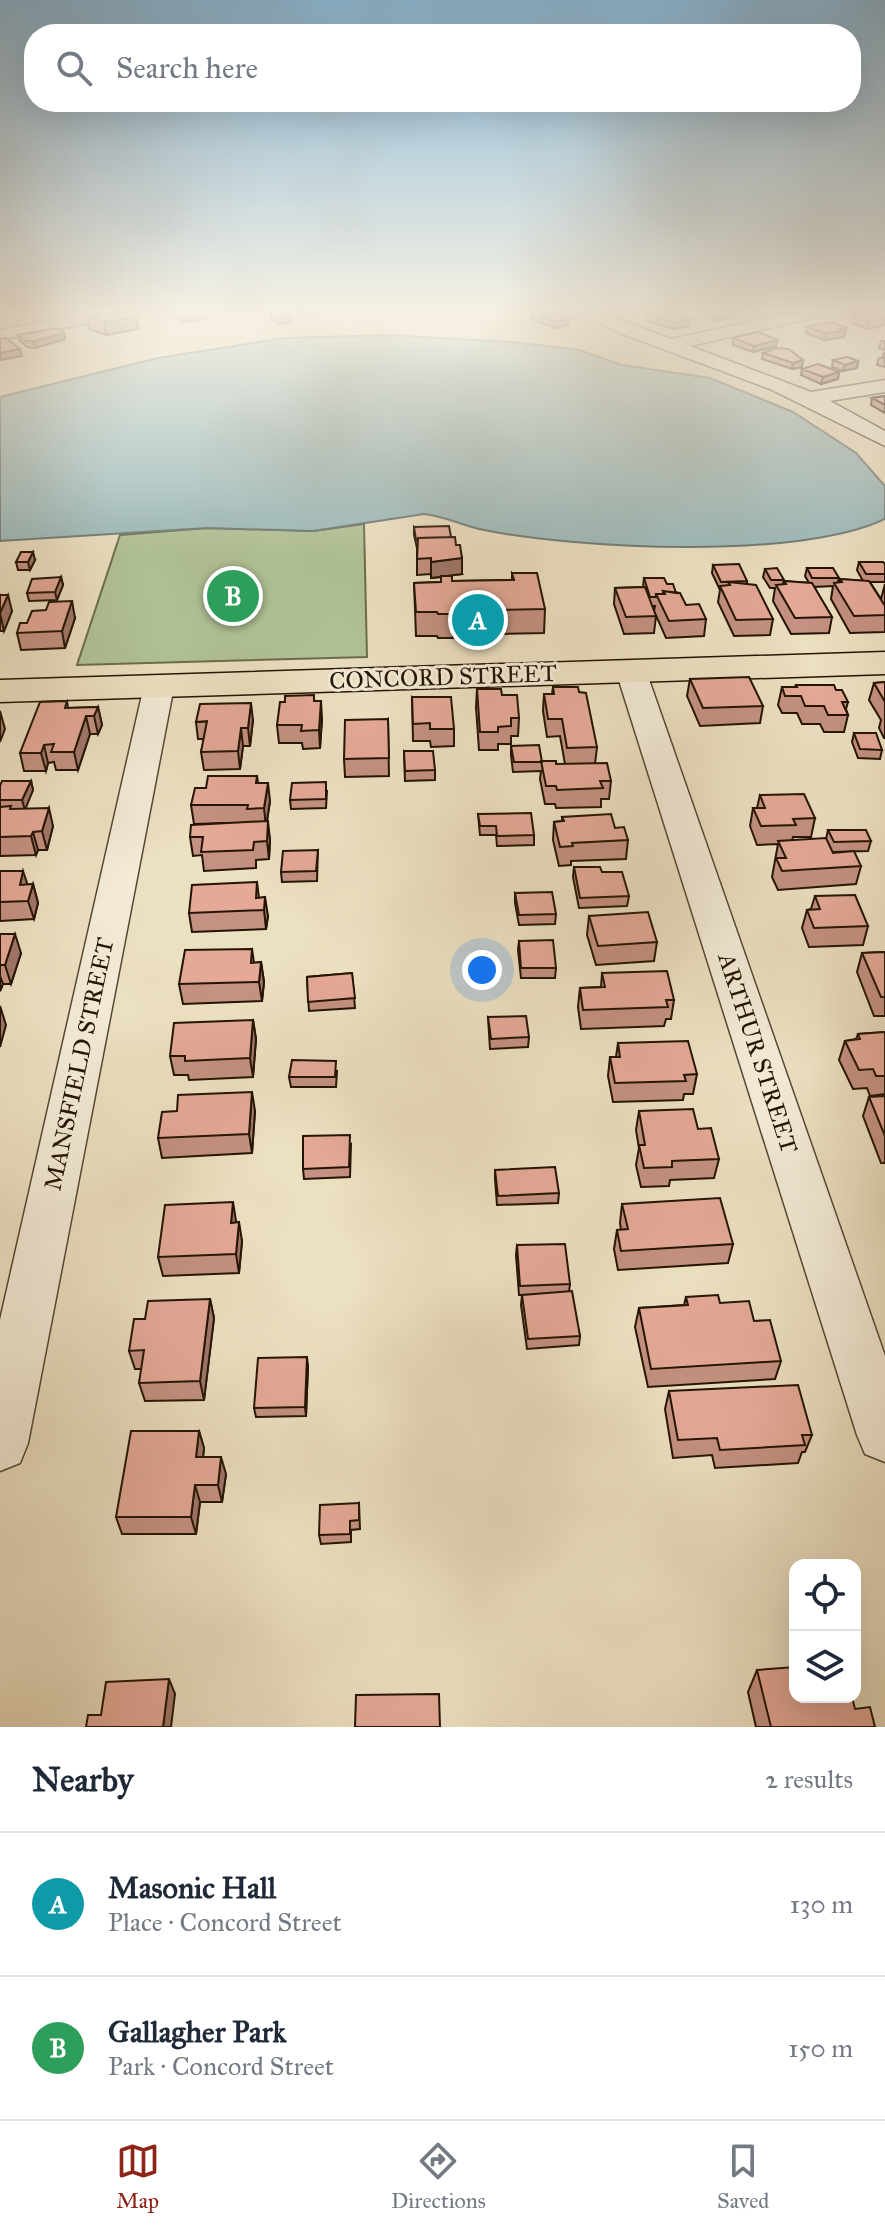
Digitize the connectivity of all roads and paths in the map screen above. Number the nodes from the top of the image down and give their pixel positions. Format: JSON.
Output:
{"nodes":[{"id":1,"x":803,"y":395,"type":"edge"},
{"id":2,"x":832,"y":395,"type":"edge"},
{"id":3,"x":811,"y":398,"type":"junction"},
{"id":4,"x":885,"y":440,"type":"edge"},
{"id":5,"x":885,"y":663,"type":"edge"},
{"id":6,"x":631,"y":671,"type":"junction"},
{"id":7,"x":159,"y":686,"type":"junction"},
{"id":8,"x":0,"y":691,"type":"edge"},
{"id":9,"x":885,"y":1435,"type":"edge"},
{"id":10,"x":0,"y":1443,"type":"edge"}],
"edges":[{"from":1,"to":3,"type":"street"},
{"from":2,"to":3,"type":"street"},
{"from":3,"to":4,"type":"street"},
{"from":5,"to":6,"type":"main road","name":"CONCORD STREET"},
{"from":6,"to":7,"type":"main road","name":"CONCORD STREET"},
{"from":6,"to":9,"type":"street","name":"ARTHUR STREET"},
{"from":7,"to":8,"type":"main road","name":"CONCORD STREET"},
{"from":7,"to":10,"type":"street","name":"MANSFIELD STREET"}]}
